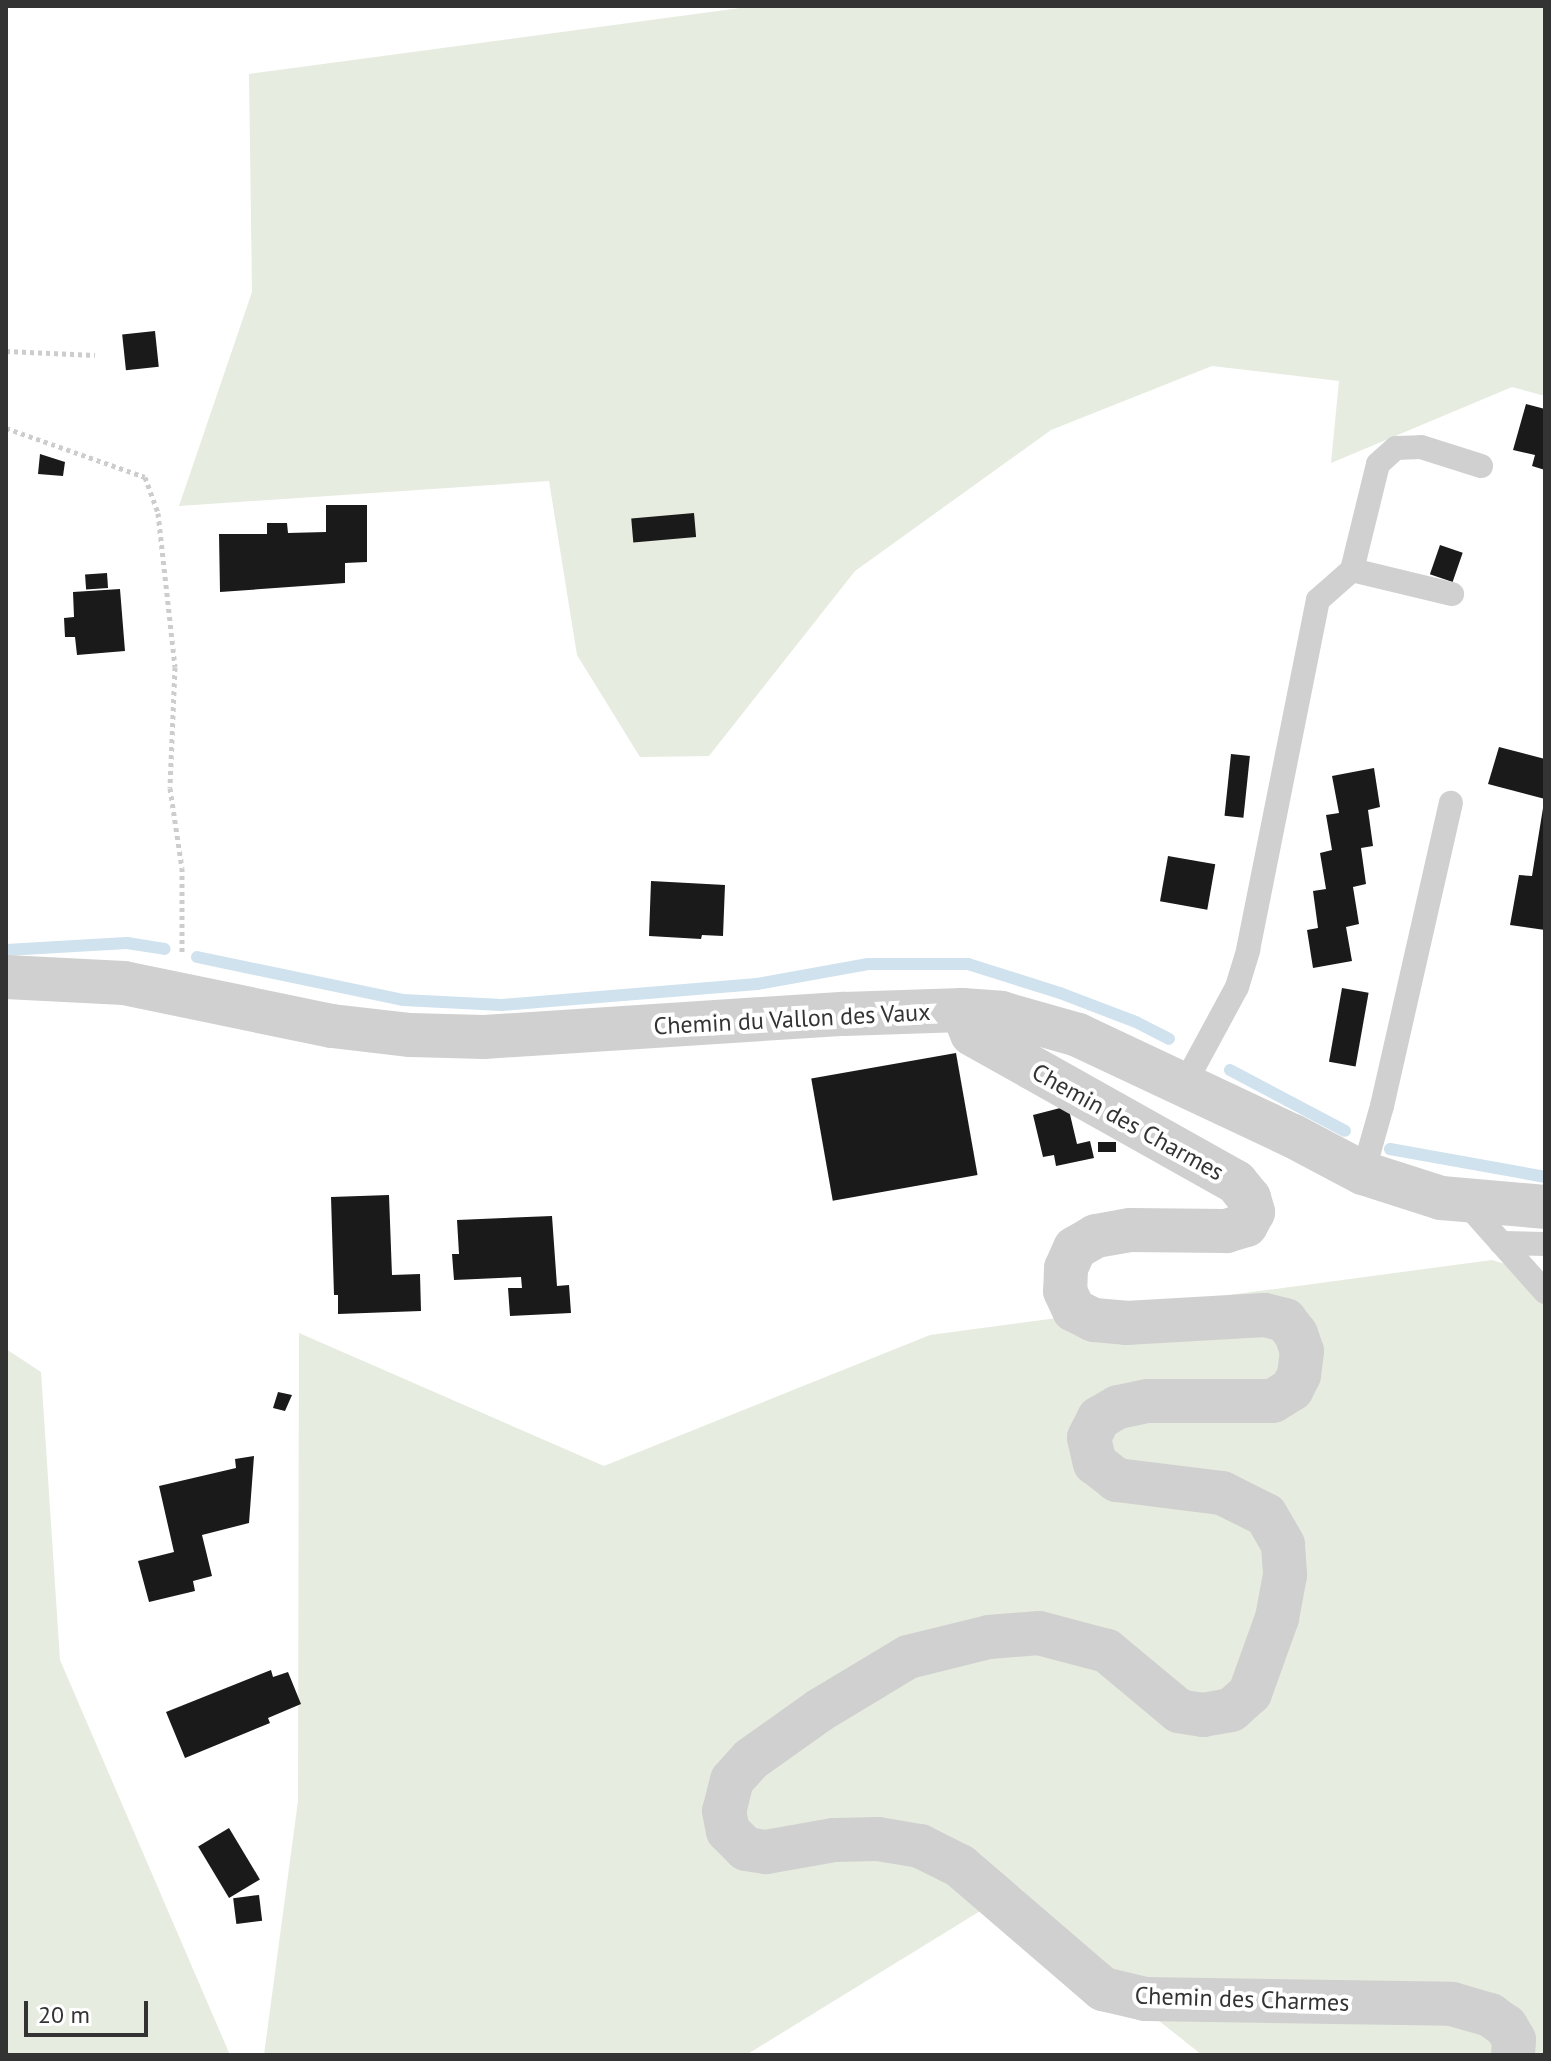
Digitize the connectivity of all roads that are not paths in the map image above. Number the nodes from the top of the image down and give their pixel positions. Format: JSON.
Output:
{"nodes":[{"id":1,"x":1481,"y":466,"type":"dead end"},
{"id":2,"x":1352,"y":570,"type":"junction"},
{"id":3,"x":1452,"y":594,"type":"dead end"},
{"id":4,"x":1451,"y":803,"type":"dead end"},
{"id":5,"x":6,"y":977,"type":"edge"},
{"id":6,"x":962,"y":1010,"type":"junction"},
{"id":7,"x":1184,"y":1085,"type":"junction"},
{"id":8,"x":1363,"y":1173,"type":"junction"},
{"id":9,"x":1464,"y":1201,"type":"junction"},
{"id":10,"x":1545,"y":1207,"type":"edge"},
{"id":11,"x":1501,"y":1243,"type":"junction"},
{"id":12,"x":1545,"y":1244,"type":"edge"},
{"id":13,"x":1545,"y":1292,"type":"edge"},
{"id":14,"x":1513,"y":2055,"type":"edge"}],
"edges":[{"from":1,"to":2,"type":"lane"},
{"from":2,"to":3,"type":"lane"},
{"from":2,"to":7,"type":"lane"},
{"from":4,"to":8,"type":"lane"},
{"from":5,"to":6,"type":"street","name":"Chemin du Vallon des Vaux"},
{"from":6,"to":7,"type":"street","name":"Chemin du Vallon des Vaux"},
{"from":6,"to":14,"type":"street","name":"Chemin des Charmes"},
{"from":7,"to":8,"type":"street","name":"Chemin du Vallon des Vaux"},
{"from":8,"to":9,"type":"street","name":"Chemin du Vallon des Vaux"},
{"from":9,"to":10,"type":"street","name":"Chemin du Vallon des Vaux"},
{"from":9,"to":11,"type":"lane"},
{"from":11,"to":12,"type":"lane"},
{"from":11,"to":13,"type":"lane"}]}
